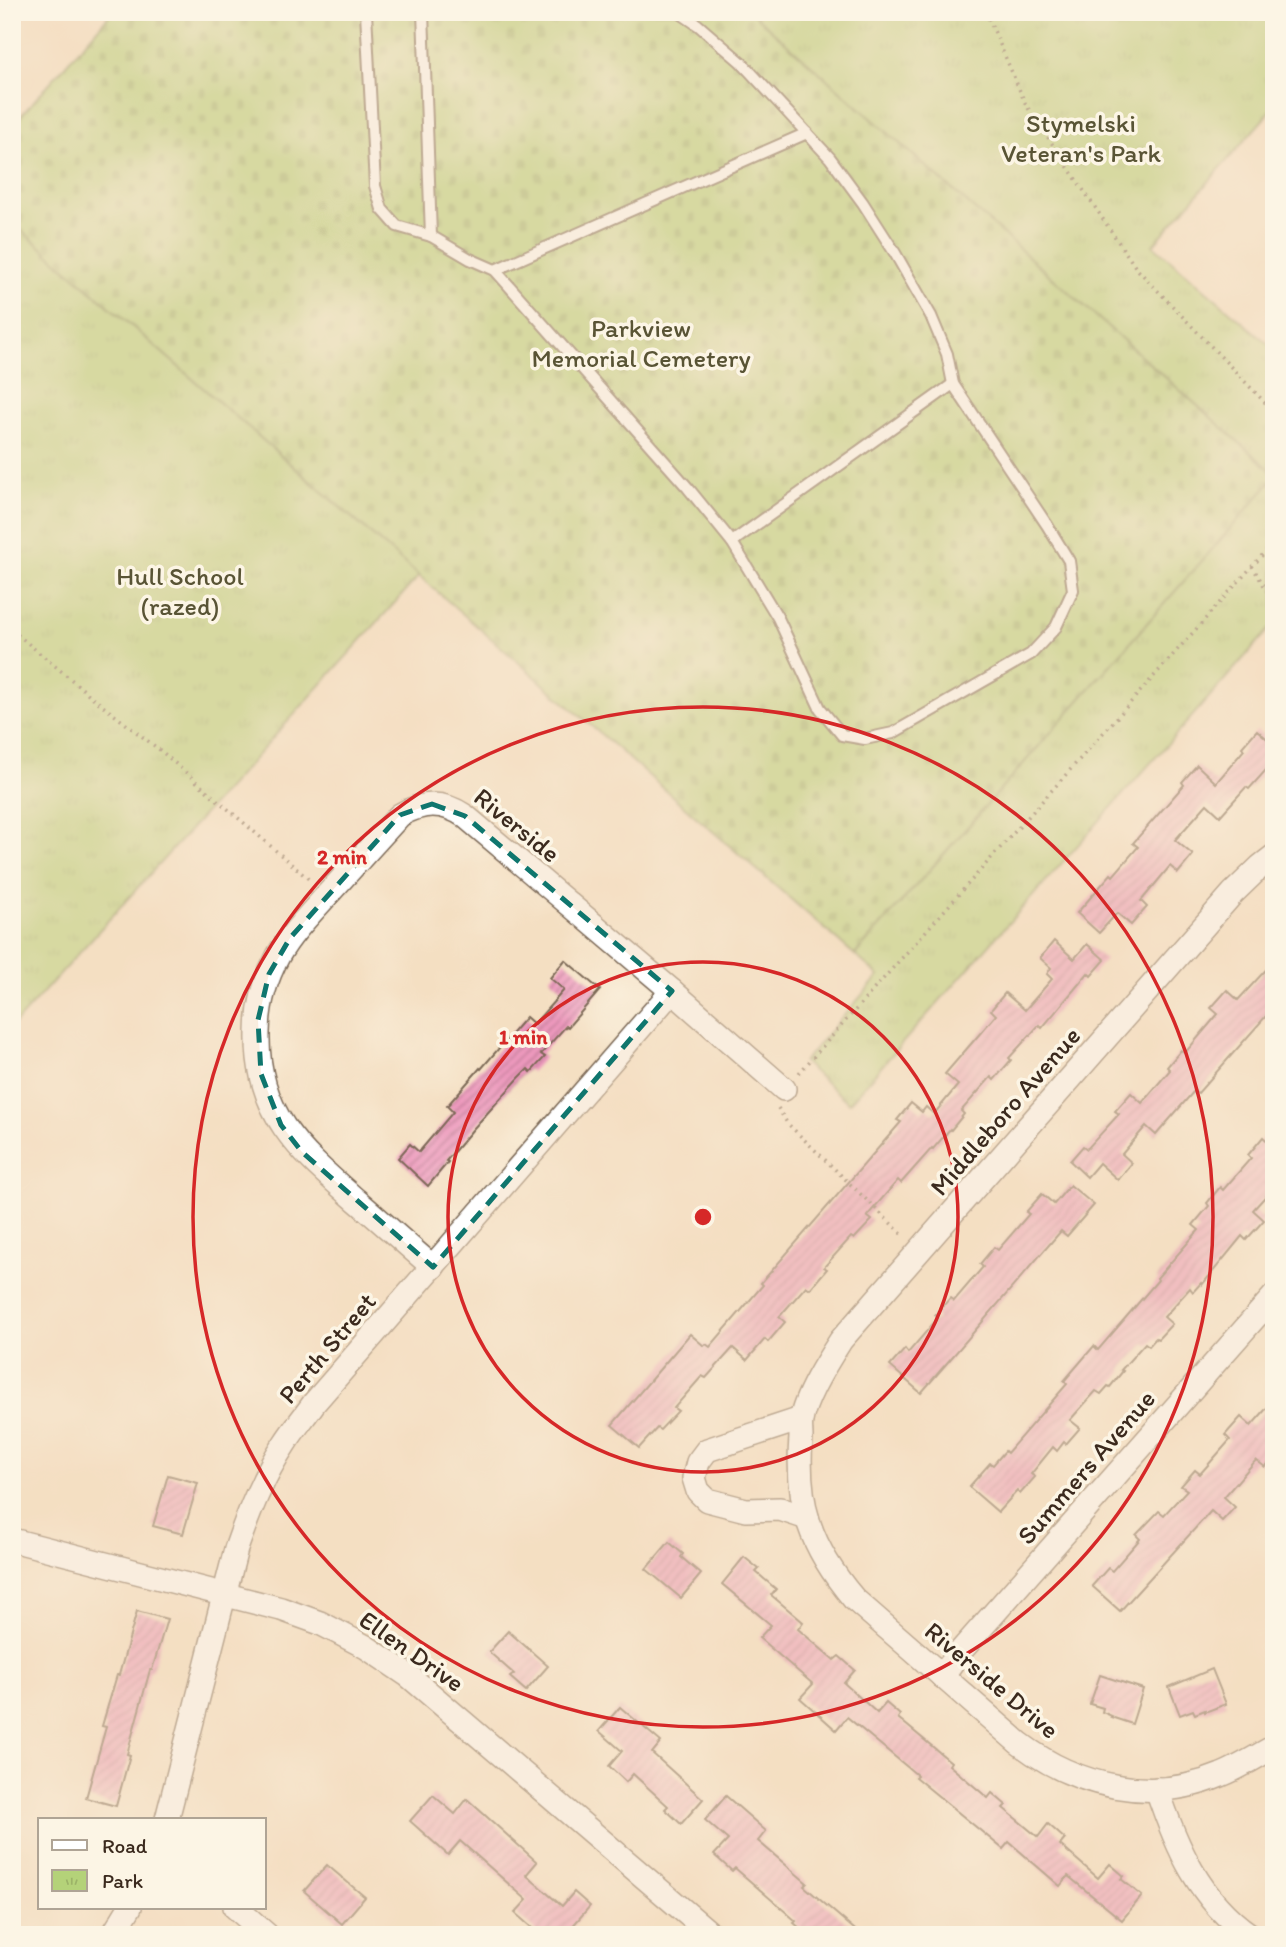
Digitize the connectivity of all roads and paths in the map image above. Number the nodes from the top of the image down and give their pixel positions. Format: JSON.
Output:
{"nodes":[{"id":1,"x":366,"y":12,"type":"edge"},
{"id":2,"x":423,"y":12,"type":"edge"},
{"id":3,"x":679,"y":12,"type":"edge"},
{"id":4,"x":986,"y":12,"type":"edge"},
{"id":5,"x":807,"y":132,"type":"junction"},
{"id":6,"x":431,"y":236,"type":"junction"},
{"id":7,"x":495,"y":270,"type":"junction"},
{"id":8,"x":953,"y":384,"type":"junction"},
{"id":9,"x":1274,"y":412,"type":"edge"},
{"id":10,"x":732,"y":542,"type":"junction"},
{"id":11,"x":1274,"y":542,"type":"edge"},
{"id":12,"x":1252,"y":566,"type":"junction"},
{"id":13,"x":1274,"y":602,"type":"edge"},
{"id":14,"x":12,"y":630,"type":"edge"},
{"id":15,"x":1274,"y":856,"type":"edge"},
{"id":16,"x":327,"y":895,"type":"junction"},
{"id":17,"x":672,"y":991,"type":"junction"},
{"id":18,"x":784,"y":1089,"type":"junction"},
{"id":19,"x":919,"y":1250,"type":"junction"},
{"id":20,"x":433,"y":1267,"type":"junction"},
{"id":21,"x":1274,"y":1296,"type":"edge"},
{"id":22,"x":801,"y":1419,"type":"junction"},
{"id":23,"x":799,"y":1475,"type":"joint"},
{"id":24,"x":807,"y":1518,"type":"junction"},
{"id":25,"x":12,"y":1540,"type":"edge"},
{"id":26,"x":225,"y":1594,"type":"junction"},
{"id":27,"x":942,"y":1676,"type":"junction"},
{"id":28,"x":1274,"y":1747,"type":"edge"},
{"id":29,"x":1157,"y":1789,"type":"junction"},
{"id":30,"x":167,"y":1818,"type":"edge"},
{"id":31,"x":129,"y":1909,"type":"edge"},
{"id":32,"x":237,"y":1909,"type":"edge"},
{"id":33,"x":113,"y":1935,"type":"edge"},
{"id":34,"x":267,"y":1935,"type":"edge"},
{"id":35,"x":712,"y":1935,"type":"edge"},
{"id":36,"x":1250,"y":1935,"type":"edge"}],
"edges":[{"from":1,"to":6,"type":"lane"},
{"from":2,"to":6,"type":"lane"},
{"from":3,"to":5,"type":"lane"},
{"from":4,"to":9,"type":"path"},
{"from":5,"to":7,"type":"lane"},
{"from":5,"to":8,"type":"lane"},
{"from":6,"to":7,"type":"lane"},
{"from":7,"to":10,"type":"lane"},
{"from":8,"to":10,"type":"lane"},
{"from":8,"to":10,"type":"lane"},
{"from":11,"to":12,"type":"path"},
{"from":12,"to":13,"type":"path"},
{"from":12,"to":18,"type":"path"},
{"from":14,"to":16,"type":"path"},
{"from":15,"to":19,"type":"street","name":"Middleboro Avenue"},
{"from":16,"to":17,"type":"street","name":"Riverside"},
{"from":16,"to":20,"type":"street","name":"Riverside"},
{"from":17,"to":18,"type":"street","name":"Riverside"},
{"from":17,"to":20,"type":"street","name":"Perth Street"},
{"from":18,"to":19,"type":"path"},
{"from":19,"to":22,"type":"street","name":"Middleboro Avenue"},
{"from":20,"to":26,"type":"street","name":"Perth Street"},
{"from":21,"to":27,"type":"street","name":"Summers Avenue"},
{"from":22,"to":23,"type":"street","name":"Middleboro Avenue"},
{"from":22,"to":24,"type":"street"},
{"from":23,"to":24,"type":"street","name":"Riverside Drive"},
{"from":24,"to":27,"type":"street","name":"Riverside Drive"},
{"from":25,"to":26,"type":"street","name":"Ellen Drive"},
{"from":26,"to":30,"type":"street","name":"Perth Street"},
{"from":26,"to":35,"type":"street","name":"Ellen Drive"},
{"from":27,"to":29,"type":"street","name":"Riverside Drive"},
{"from":28,"to":29,"type":"street","name":"Riverside Drive"},
{"from":29,"to":36,"type":"street"},
{"from":31,"to":33,"type":"street"},
{"from":32,"to":34,"type":"street"}]}
